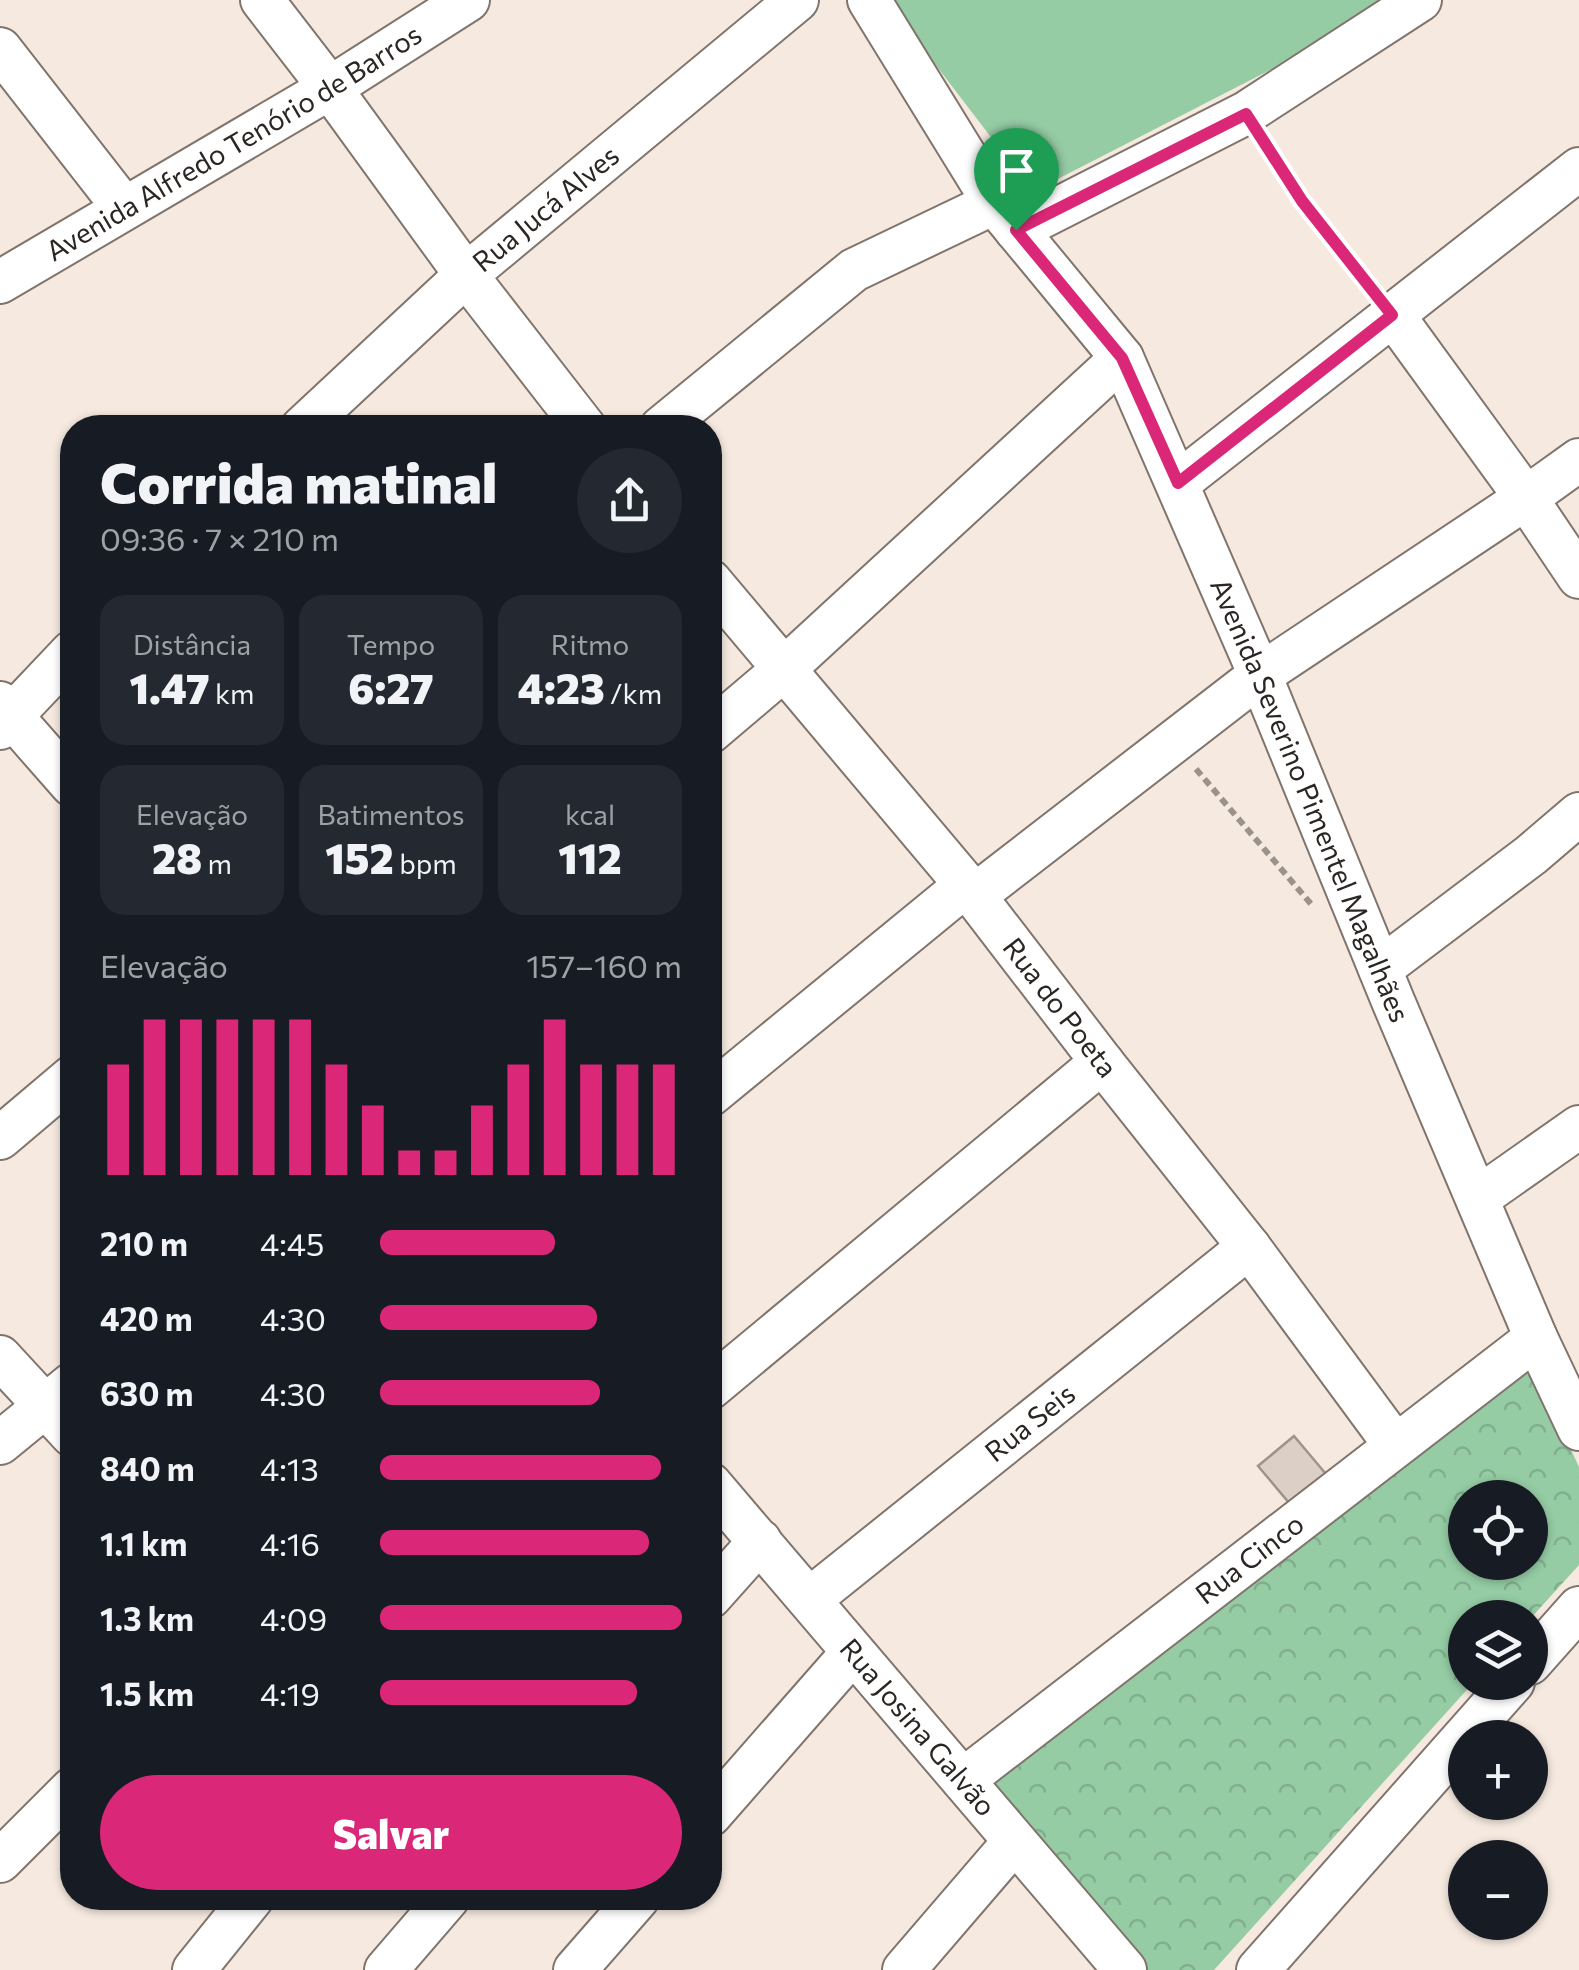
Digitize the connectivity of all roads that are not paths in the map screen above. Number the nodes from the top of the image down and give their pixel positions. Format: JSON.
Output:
{"nodes":[{"id":1,"x":262,"y":0,"type":"edge"},
{"id":2,"x":468,"y":0,"type":"edge"},
{"id":3,"x":796,"y":0,"type":"edge"},
{"id":4,"x":869,"y":0,"type":"edge"},
{"id":5,"x":1420,"y":0,"type":"edge"},
{"id":6,"x":0,"y":48,"type":"edge"},
{"id":7,"x":330,"y":88,"type":"junction"},
{"id":8,"x":1579,"y":169,"type":"edge"},
{"id":9,"x":124,"y":208,"type":"junction"},
{"id":10,"x":1005,"y":216,"type":"junction"},
{"id":11,"x":6,"y":266,"type":"edge"},
{"id":12,"x":466,"y":275,"type":"junction"},
{"id":13,"x":1392,"y":315,"type":"junction"},
{"id":14,"x":1122,"y":358,"type":"junction"},
{"id":15,"x":316,"y":415,"type":"edge"},
{"id":16,"x":575,"y":415,"type":"edge"},
{"id":17,"x":677,"y":415,"type":"edge"},
{"id":18,"x":1579,"y":460,"type":"edge"},
{"id":19,"x":1178,"y":483,"type":"junction"},
{"id":20,"x":1526,"y":498,"type":"junction"},
{"id":21,"x":1579,"y":577,"type":"edge"},
{"id":22,"x":722,"y":596,"type":"edge"},
{"id":23,"x":60,"y":663,"type":"edge"},
{"id":24,"x":783,"y":670,"type":"junction"},
{"id":25,"x":1260,"y":675,"type":"junction"},
{"id":26,"x":4,"y":716,"type":"edge"},
{"id":27,"x":722,"y":722,"type":"edge"},
{"id":28,"x":60,"y":773,"type":"edge"},
{"id":29,"x":1579,"y":814,"type":"edge"},
{"id":30,"x":971,"y":890,"type":"junction"},
{"id":31,"x":1380,"y":969,"type":"junction"},
{"id":32,"x":1102,"y":1062,"type":"junction"},
{"id":33,"x":722,"y":1086,"type":"edge"},
{"id":34,"x":60,"y":1087,"type":"edge"},
{"id":35,"x":1579,"y":1127,"type":"edge"},
{"id":36,"x":0,"y":1138,"type":"edge"},
{"id":37,"x":1478,"y":1198,"type":"junction"},
{"id":38,"x":1249,"y":1248,"type":"junction"},
{"id":39,"x":1536,"y":1338,"type":"junction"},
{"id":40,"x":0,"y":1357,"type":"edge"},
{"id":41,"x":722,"y":1378,"type":"edge"},
{"id":42,"x":60,"y":1406,"type":"edge"},
{"id":43,"x":60,"y":1411,"type":"edge"},
{"id":44,"x":1579,"y":1429,"type":"edge"},
{"id":45,"x":0,"y":1442,"type":"edge"},
{"id":46,"x":1395,"y":1445,"type":"junction"},
{"id":47,"x":722,"y":1498,"type":"edge"},
{"id":48,"x":760,"y":1541,"type":"junction"},
{"id":49,"x":722,"y":1584,"type":"edge"},
{"id":50,"x":810,"y":1599,"type":"junction"},
{"id":51,"x":1579,"y":1608,"type":"edge"},
{"id":52,"x":1548,"y":1643,"type":"edge"},
{"id":53,"x":853,"y":1652,"type":"junction"},
{"id":54,"x":1497,"y":1700,"type":"edge"},
{"id":55,"x":963,"y":1780,"type":"junction"},
{"id":56,"x":60,"y":1801,"type":"edge"},
{"id":57,"x":722,"y":1801,"type":"edge"},
{"id":58,"x":1014,"y":1842,"type":"junction"},
{"id":59,"x":0,"y":1861,"type":"edge"},
{"id":60,"x":242,"y":1910,"type":"edge"},
{"id":61,"x":438,"y":1910,"type":"edge"},
{"id":62,"x":628,"y":1910,"type":"edge"},
{"id":63,"x":194,"y":1970,"type":"edge"},
{"id":64,"x":386,"y":1970,"type":"edge"},
{"id":65,"x":575,"y":1970,"type":"edge"},
{"id":66,"x":904,"y":1970,"type":"edge"},
{"id":67,"x":1125,"y":1970,"type":"edge"},
{"id":68,"x":1258,"y":1970,"type":"edge"}],
"edges":[{"from":1,"to":7,"type":"street"},
{"from":2,"to":7,"type":"street","name":"Avenida Alfredo Tenório de Barros"},
{"from":3,"to":12,"type":"street","name":"Rua Jucá Alves"},
{"from":4,"to":10,"type":"street","name":"Avenida Severino Pimentel Magalhães"},
{"from":5,"to":10,"type":"street"},
{"from":6,"to":9,"type":"street"},
{"from":7,"to":9,"type":"street","name":"Avenida Alfredo Tenório de Barros"},
{"from":7,"to":12,"type":"street"},
{"from":8,"to":13,"type":"street"},
{"from":9,"to":11,"type":"street","name":"Avenida Alfredo Tenório de Barros"},
{"from":10,"to":14,"type":"street","name":"Avenida Severino Pimentel Magalhães"},
{"from":10,"to":17,"type":"street"},
{"from":12,"to":15,"type":"street","name":"Rua Jucá Alves"},
{"from":12,"to":16,"type":"street"},
{"from":13,"to":19,"type":"street"},
{"from":13,"to":20,"type":"street"},
{"from":14,"to":19,"type":"street","name":"Avenida Severino Pimentel Magalhães"},
{"from":14,"to":24,"type":"street"},
{"from":18,"to":20,"type":"street"},
{"from":19,"to":25,"type":"street","name":"Avenida Severino Pimentel Magalhães"},
{"from":20,"to":21,"type":"street"},
{"from":20,"to":25,"type":"street"},
{"from":22,"to":24,"type":"street","name":"Rua do Poeta"},
{"from":23,"to":26,"type":"street"},
{"from":24,"to":27,"type":"street"},
{"from":24,"to":30,"type":"street","name":"Rua do Poeta"},
{"from":25,"to":30,"type":"street"},
{"from":25,"to":31,"type":"street","name":"Avenida Severino Pimentel Magalhães"},
{"from":26,"to":28,"type":"street"},
{"from":29,"to":31,"type":"street"},
{"from":30,"to":32,"type":"street","name":"Rua do Poeta"},
{"from":30,"to":33,"type":"street"},
{"from":31,"to":37,"type":"street","name":"Avenida Severino Pimentel Magalhães"},
{"from":32,"to":38,"type":"street","name":"Rua do Poeta"},
{"from":32,"to":41,"type":"street"},
{"from":34,"to":36,"type":"street"},
{"from":35,"to":37,"type":"street"},
{"from":37,"to":39,"type":"street","name":"Avenida Severino Pimentel Magalhães"},
{"from":38,"to":46,"type":"street","name":"Rua do Poeta"},
{"from":38,"to":50,"type":"street","name":"Rua Seis"},
{"from":39,"to":44,"type":"street","name":"Avenida Severino Pimentel Magalhães"},
{"from":39,"to":46,"type":"street","name":"Rua Cinco"},
{"from":40,"to":42,"type":"street"},
{"from":43,"to":45,"type":"street"},
{"from":46,"to":55,"type":"street","name":"Rua Cinco"},
{"from":47,"to":48,"type":"street","name":"Rua Josina Galvão"},
{"from":48,"to":49,"type":"street"},
{"from":48,"to":50,"type":"street","name":"Rua Josina Galvão"},
{"from":50,"to":53,"type":"street","name":"Rua Josina Galvão"},
{"from":51,"to":52,"type":"street"},
{"from":53,"to":55,"type":"street","name":"Rua Josina Galvão"},
{"from":53,"to":57,"type":"street"},
{"from":54,"to":68,"type":"street"},
{"from":55,"to":58,"type":"street","name":"Rua Josina Galvão"},
{"from":56,"to":59,"type":"street"},
{"from":58,"to":66,"type":"street"},
{"from":58,"to":67,"type":"street","name":"Rua Josina Galvão"},
{"from":60,"to":63,"type":"street"},
{"from":61,"to":64,"type":"street"},
{"from":62,"to":65,"type":"street"}]}
